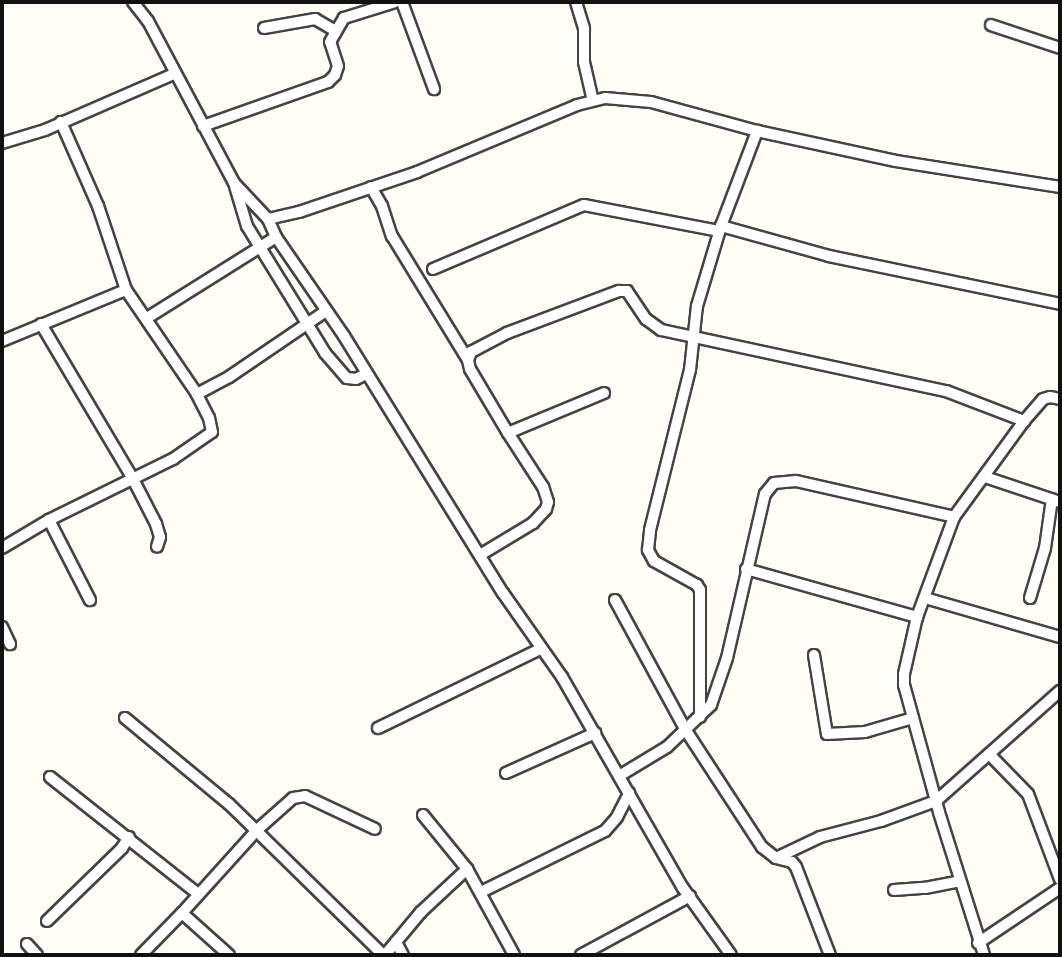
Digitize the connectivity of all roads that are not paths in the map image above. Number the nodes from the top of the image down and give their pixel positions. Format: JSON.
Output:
{"nodes":[{"id":1,"x":133,"y":2,"type":"edge"},
{"id":2,"x":396,"y":2,"type":"edge"},
{"id":3,"x":402,"y":2,"type":"edge"},
{"id":4,"x":576,"y":2,"type":"edge"},
{"id":5,"x":991,"y":25,"type":"dead end"},
{"id":6,"x":264,"y":28,"type":"dead end"},
{"id":7,"x":334,"y":30,"type":"junction"},
{"id":8,"x":1060,"y":48,"type":"edge"},
{"id":9,"x":174,"y":74,"type":"junction"},
{"id":10,"x":434,"y":89,"type":"dead end"},
{"id":11,"x":593,"y":100,"type":"junction"},
{"id":12,"x":61,"y":122,"type":"junction"},
{"id":13,"x":203,"y":126,"type":"junction"},
{"id":14,"x":757,"y":131,"type":"junction"},
{"id":15,"x":2,"y":143,"type":"edge"},
{"id":16,"x":234,"y":183,"type":"junction"},
{"id":17,"x":371,"y":187,"type":"junction"},
{"id":18,"x":1060,"y":187,"type":"edge"},
{"id":19,"x":268,"y":219,"type":"junction"},
{"id":20,"x":720,"y":229,"type":"junction"},
{"id":21,"x":276,"y":237,"type":"junction"},
{"id":22,"x":260,"y":248,"type":"junction"},
{"id":23,"x":433,"y":269,"type":"dead end"},
{"id":24,"x":127,"y":290,"type":"junction"},
{"id":25,"x":1060,"y":304,"type":"edge"},
{"id":26,"x":326,"y":311,"type":"junction"},
{"id":27,"x":147,"y":318,"type":"junction"},
{"id":28,"x":41,"y":324,"type":"junction"},
{"id":29,"x":308,"y":324,"type":"junction"},
{"id":30,"x":694,"y":335,"type":"junction"},
{"id":31,"x":2,"y":341,"type":"edge"},
{"id":32,"x":468,"y":360,"type":"junction"},
{"id":33,"x":366,"y":374,"type":"junction"},
{"id":34,"x":604,"y":393,"type":"dead end"},
{"id":35,"x":197,"y":394,"type":"junction"},
{"id":36,"x":1060,"y":399,"type":"edge"},
{"id":37,"x":1024,"y":421,"type":"junction"},
{"id":38,"x":508,"y":433,"type":"junction"},
{"id":39,"x":985,"y":477,"type":"junction"},
{"id":40,"x":133,"y":480,"type":"junction"},
{"id":41,"x":1056,"y":501,"type":"edge"},
{"id":42,"x":954,"y":517,"type":"junction"},
{"id":43,"x":49,"y":520,"type":"junction"},
{"id":44,"x":157,"y":547,"type":"dead end"},
{"id":45,"x":2,"y":548,"type":"edge"},
{"id":46,"x":480,"y":555,"type":"junction"},
{"id":47,"x":746,"y":569,"type":"junction"},
{"id":48,"x":925,"y":598,"type":"junction"},
{"id":49,"x":1030,"y":598,"type":"dead end"},
{"id":50,"x":90,"y":600,"type":"dead end"},
{"id":51,"x":615,"y":600,"type":"dead end"},
{"id":52,"x":917,"y":617,"type":"junction"},
{"id":53,"x":2,"y":627,"type":"edge"},
{"id":54,"x":1060,"y":638,"type":"edge"},
{"id":55,"x":10,"y":644,"type":"dead end"},
{"id":56,"x":540,"y":649,"type":"junction"},
{"id":57,"x":814,"y":655,"type":"dead end"},
{"id":58,"x":1060,"y":691,"type":"edge"},
{"id":59,"x":700,"y":717,"type":"junction"},
{"id":60,"x":125,"y":718,"type":"dead end"},
{"id":61,"x":913,"y":718,"type":"junction"},
{"id":62,"x":378,"y":728,"type":"dead end"},
{"id":63,"x":685,"y":729,"type":"junction"},
{"id":64,"x":595,"y":733,"type":"junction"},
{"id":65,"x":990,"y":755,"type":"junction"},
{"id":66,"x":506,"y":773,"type":"dead end"},
{"id":67,"x":619,"y":776,"type":"junction"},
{"id":68,"x":50,"y":777,"type":"dead end"},
{"id":69,"x":629,"y":793,"type":"junction"},
{"id":70,"x":936,"y":801,"type":"junction"},
{"id":71,"x":423,"y":815,"type":"dead end"},
{"id":72,"x":257,"y":830,"type":"junction"},
{"id":73,"x":375,"y":830,"type":"dead end"},
{"id":74,"x":129,"y":837,"type":"junction"},
{"id":75,"x":776,"y":858,"type":"junction"},
{"id":76,"x":467,"y":869,"type":"junction"},
{"id":77,"x":1060,"y":879,"type":"edge"},
{"id":78,"x":960,"y":881,"type":"junction"},
{"id":79,"x":1060,"y":888,"type":"edge"},
{"id":80,"x":894,"y":890,"type":"dead end"},
{"id":81,"x":481,"y":892,"type":"junction"},
{"id":82,"x":198,"y":894,"type":"junction"},
{"id":83,"x":690,"y":896,"type":"junction"},
{"id":84,"x":183,"y":913,"type":"junction"},
{"id":85,"x":47,"y":920,"type":"dead end"},
{"id":86,"x":396,"y":942,"type":"junction"},
{"id":87,"x":978,"y":943,"type":"junction"},
{"id":88,"x":27,"y":944,"type":"dead end"},
{"id":89,"x":37,"y":955,"type":"edge"},
{"id":90,"x":141,"y":955,"type":"edge"},
{"id":91,"x":229,"y":955,"type":"edge"},
{"id":92,"x":384,"y":955,"type":"edge"},
{"id":93,"x":403,"y":955,"type":"edge"},
{"id":94,"x":514,"y":955,"type":"edge"},
{"id":95,"x":581,"y":955,"type":"edge"},
{"id":96,"x":731,"y":955,"type":"edge"},
{"id":97,"x":830,"y":955,"type":"edge"},
{"id":98,"x":984,"y":955,"type":"edge"}],
"edges":[{"from":1,"to":9,"type":"street"},
{"from":2,"to":7,"type":"street"},
{"from":3,"to":10,"type":"street"},
{"from":4,"to":11,"type":"street"},
{"from":5,"to":8,"type":"street"},
{"from":6,"to":7,"type":"street"},
{"from":7,"to":13,"type":"street"},
{"from":9,"to":12,"type":"street"},
{"from":9,"to":13,"type":"street"},
{"from":11,"to":14,"type":"street"},
{"from":11,"to":17,"type":"street"},
{"from":12,"to":15,"type":"street"},
{"from":12,"to":24,"type":"street"},
{"from":13,"to":16,"type":"street"},
{"from":14,"to":18,"type":"street"},
{"from":14,"to":20,"type":"street"},
{"from":16,"to":19,"type":"street"},
{"from":16,"to":22,"type":"street"},
{"from":17,"to":19,"type":"street"},
{"from":17,"to":32,"type":"street"},
{"from":19,"to":21,"type":"street"},
{"from":20,"to":23,"type":"street"},
{"from":20,"to":25,"type":"street"},
{"from":20,"to":30,"type":"street"},
{"from":21,"to":22,"type":"street"},
{"from":21,"to":26,"type":"street"},
{"from":22,"to":27,"type":"street"},
{"from":22,"to":29,"type":"street"},
{"from":24,"to":27,"type":"street"},
{"from":24,"to":28,"type":"street"},
{"from":26,"to":29,"type":"street"},
{"from":26,"to":33,"type":"street"},
{"from":27,"to":35,"type":"street"},
{"from":28,"to":31,"type":"street"},
{"from":28,"to":40,"type":"street"},
{"from":29,"to":33,"type":"street"},
{"from":29,"to":35,"type":"street"},
{"from":30,"to":32,"type":"street"},
{"from":30,"to":37,"type":"street"},
{"from":30,"to":59,"type":"street"},
{"from":32,"to":38,"type":"street"},
{"from":33,"to":46,"type":"street"},
{"from":34,"to":38,"type":"street"},
{"from":35,"to":40,"type":"street"},
{"from":36,"to":37,"type":"street"},
{"from":37,"to":39,"type":"street"},
{"from":38,"to":46,"type":"street"},
{"from":39,"to":41,"type":"street"},
{"from":39,"to":42,"type":"street"},
{"from":40,"to":43,"type":"street"},
{"from":40,"to":44,"type":"street"},
{"from":41,"to":49,"type":"street"},
{"from":42,"to":47,"type":"street"},
{"from":42,"to":48,"type":"street"},
{"from":43,"to":45,"type":"street"},
{"from":43,"to":50,"type":"street"},
{"from":46,"to":56,"type":"street"},
{"from":47,"to":52,"type":"street"},
{"from":47,"to":59,"type":"street"},
{"from":48,"to":52,"type":"street"},
{"from":48,"to":54,"type":"street"},
{"from":51,"to":63,"type":"street"},
{"from":52,"to":61,"type":"street"},
{"from":53,"to":55,"type":"street"},
{"from":56,"to":62,"type":"street"},
{"from":56,"to":64,"type":"street"},
{"from":57,"to":61,"type":"street"},
{"from":58,"to":65,"type":"street"},
{"from":59,"to":63,"type":"street"},
{"from":60,"to":72,"type":"street"},
{"from":61,"to":70,"type":"street"},
{"from":63,"to":67,"type":"street"},
{"from":63,"to":75,"type":"street"},
{"from":64,"to":66,"type":"street"},
{"from":64,"to":67,"type":"street"},
{"from":65,"to":70,"type":"street"},
{"from":65,"to":77,"type":"street"},
{"from":67,"to":69,"type":"street"},
{"from":68,"to":74,"type":"street"},
{"from":69,"to":81,"type":"street"},
{"from":69,"to":83,"type":"street"},
{"from":70,"to":75,"type":"street"},
{"from":70,"to":78,"type":"street"},
{"from":71,"to":76,"type":"street"},
{"from":72,"to":73,"type":"street"},
{"from":72,"to":82,"type":"street"},
{"from":72,"to":92,"type":"street"},
{"from":74,"to":82,"type":"street"},
{"from":74,"to":85,"type":"street"},
{"from":75,"to":97,"type":"street"},
{"from":76,"to":81,"type":"street"},
{"from":76,"to":86,"type":"street"},
{"from":78,"to":80,"type":"street"},
{"from":78,"to":87,"type":"street"},
{"from":79,"to":87,"type":"street"},
{"from":81,"to":94,"type":"street"},
{"from":82,"to":84,"type":"street"},
{"from":83,"to":95,"type":"street"},
{"from":83,"to":96,"type":"street"},
{"from":84,"to":90,"type":"street"},
{"from":84,"to":91,"type":"street"},
{"from":86,"to":92,"type":"street"},
{"from":86,"to":93,"type":"street"},
{"from":87,"to":98,"type":"street"},
{"from":88,"to":89,"type":"street"}]}
